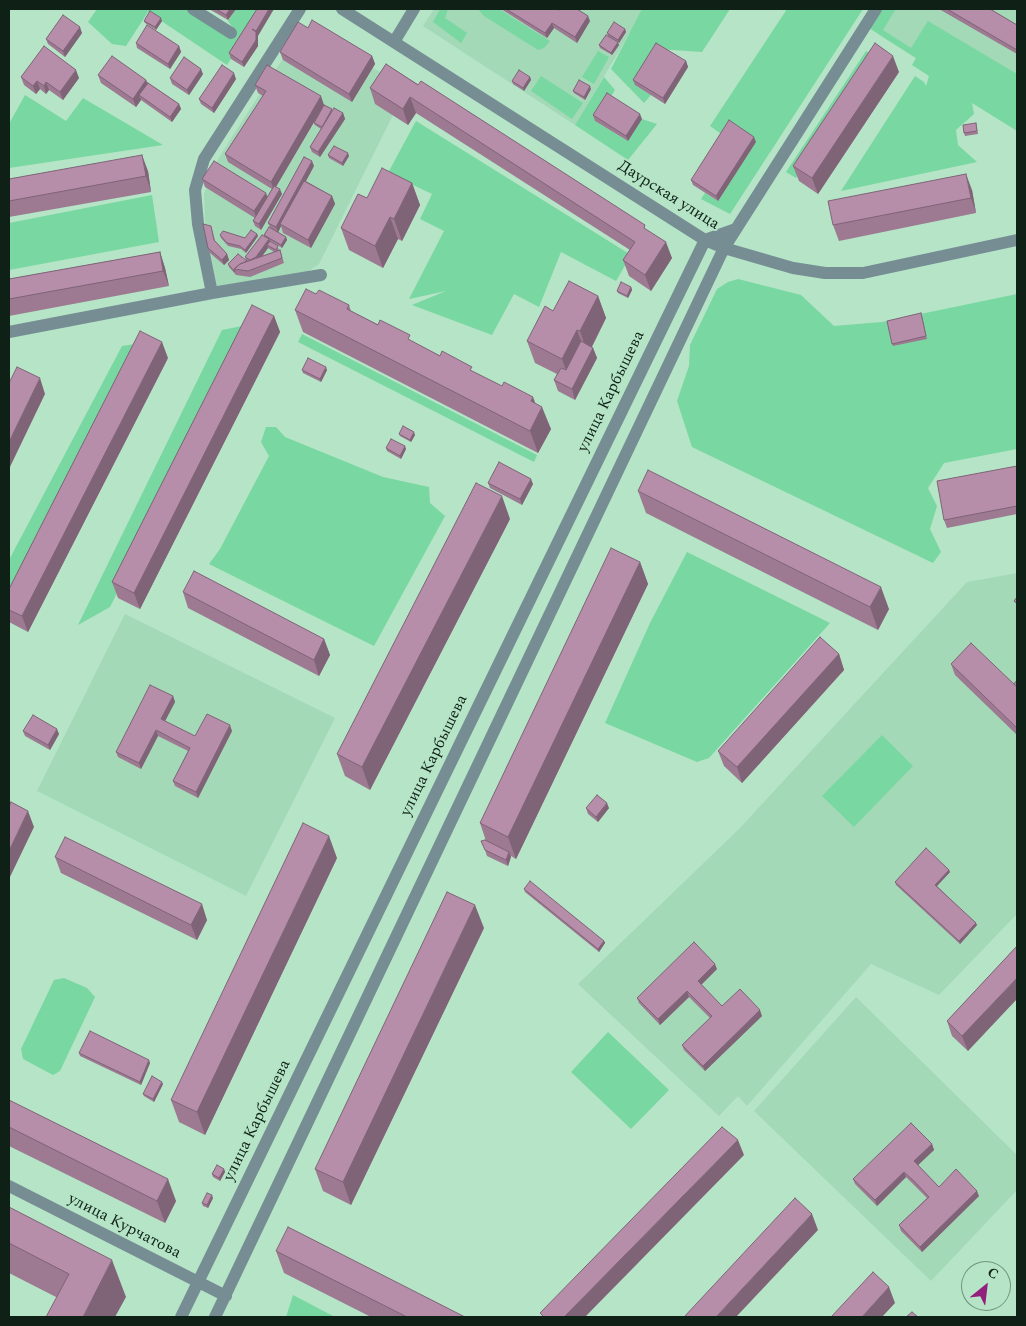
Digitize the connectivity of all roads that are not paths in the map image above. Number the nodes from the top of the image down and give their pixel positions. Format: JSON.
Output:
{"nodes":[{"id":1,"x":193,"y":9,"type":"edge"},
{"id":2,"x":300,"y":9,"type":"edge"},
{"id":3,"x":342,"y":9,"type":"edge"},
{"id":4,"x":414,"y":9,"type":"edge"},
{"id":5,"x":876,"y":9,"type":"edge"},
{"id":6,"x":231,"y":33,"type":"dead end"},
{"id":7,"x":394,"y":42,"type":"junction"},
{"id":8,"x":736,"y":229,"type":"junction"},
{"id":9,"x":705,"y":240,"type":"junction"},
{"id":10,"x":1017,"y":240,"type":"edge"},
{"id":11,"x":724,"y":248,"type":"junction"},
{"id":12,"x":321,"y":275,"type":"dead end"},
{"id":13,"x":212,"y":293,"type":"junction"},
{"id":14,"x":9,"y":332,"type":"edge"},
{"id":15,"x":9,"y":1186,"type":"edge"},
{"id":16,"x":198,"y":1283,"type":"junction"},
{"id":17,"x":226,"y":1296,"type":"junction"},
{"id":18,"x":181,"y":1317,"type":"edge"},
{"id":19,"x":215,"y":1317,"type":"edge"}],
"edges":[{"from":1,"to":6,"type":"street"},
{"from":2,"to":13,"type":"street"},
{"from":3,"to":7,"type":"street","name":"Даурская улица"},
{"from":4,"to":7,"type":"street"},
{"from":5,"to":8,"type":"street"},
{"from":7,"to":9,"type":"street","name":"Даурская улица"},
{"from":8,"to":9,"type":"street"},
{"from":8,"to":11,"type":"street"},
{"from":9,"to":11,"type":"street","name":"Даурская улица"},
{"from":9,"to":16,"type":"street","name":"улица Карбышева"},
{"from":10,"to":11,"type":"street","name":"Даурская улица"},
{"from":11,"to":17,"type":"street"},
{"from":12,"to":13,"type":"street"},
{"from":13,"to":14,"type":"street"},
{"from":15,"to":16,"type":"street","name":"улица Курчатова"},
{"from":16,"to":17,"type":"street","name":"улица Курчатова"},
{"from":16,"to":18,"type":"street","name":"улица Карбышева"},
{"from":17,"to":19,"type":"street"}]}
